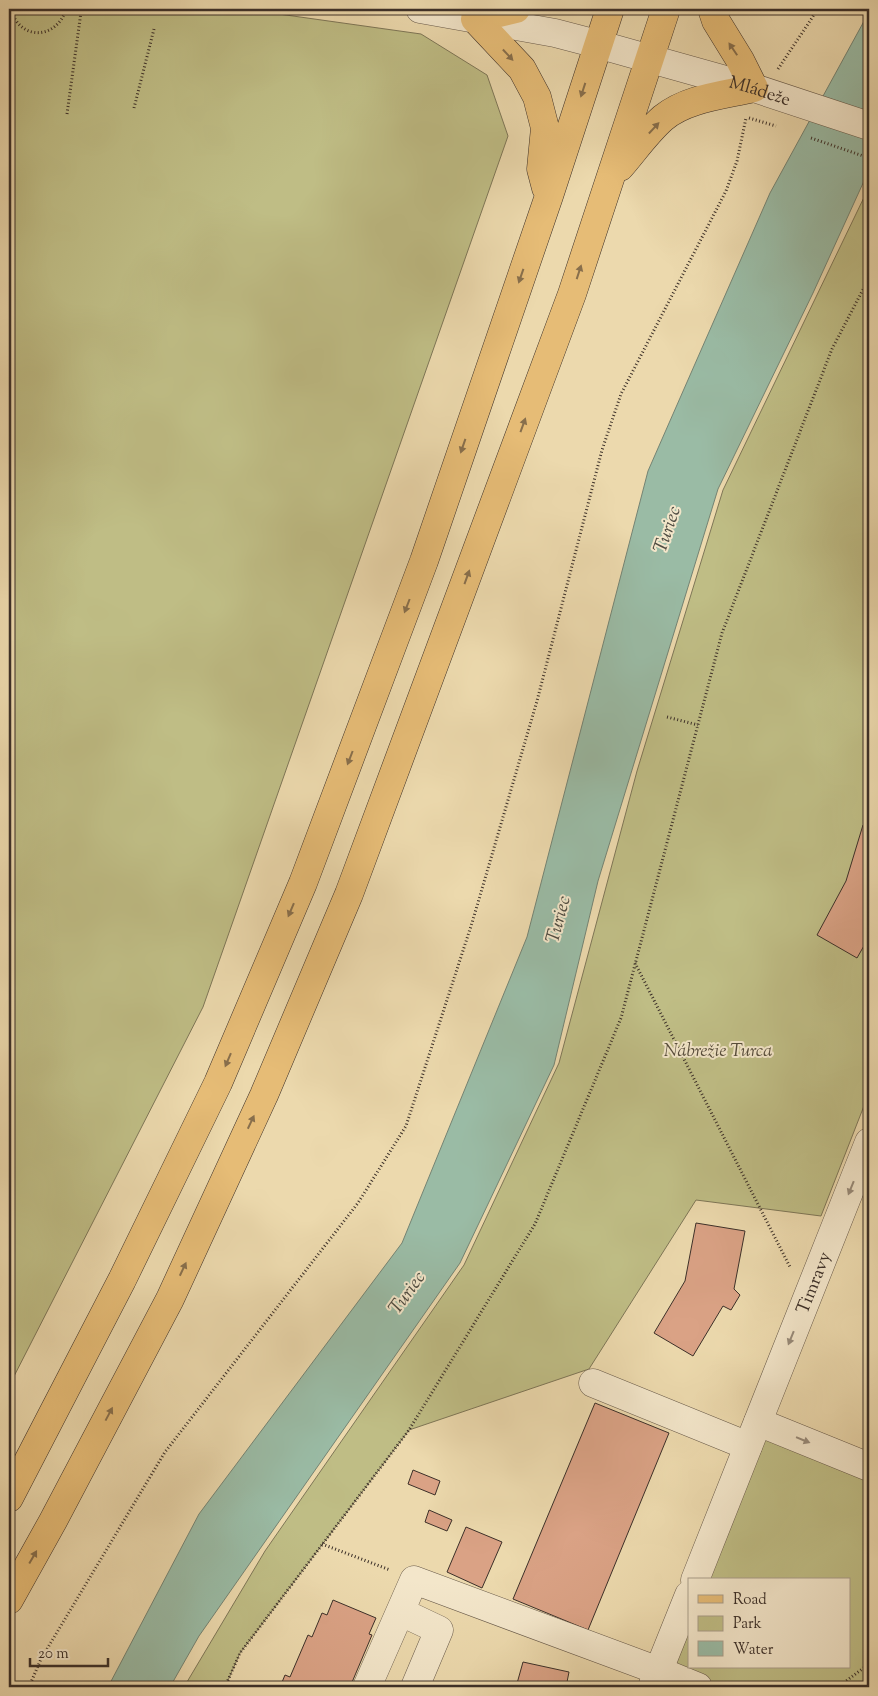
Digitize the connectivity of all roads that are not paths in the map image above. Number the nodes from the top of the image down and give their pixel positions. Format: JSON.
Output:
{"nodes":[{"id":1,"x":420,"y":9,"type":"edge"},
{"id":2,"x":516,"y":9,"type":"edge"},
{"id":3,"x":610,"y":9,"type":"edge"},
{"id":4,"x":666,"y":9,"type":"edge"},
{"id":5,"x":712,"y":9,"type":"edge"},
{"id":6,"x":475,"y":19,"type":"junction"},
{"id":7,"x":598,"y":44,"type":"junction"},
{"id":8,"x":650,"y":59,"type":"junction"},
{"id":9,"x":754,"y":88,"type":"junction"},
{"id":10,"x":869,"y":126,"type":"edge"},
{"id":11,"x":610,"y":178,"type":"junction"},
{"id":12,"x":548,"y":196,"type":"junction"},
{"id":13,"x":869,"y":1142,"type":"edge"},
{"id":14,"x":593,"y":1383,"type":"dead end"},
{"id":15,"x":753,"y":1434,"type":"junction"},
{"id":16,"x":869,"y":1467,"type":"edge"},
{"id":17,"x":9,"y":1498,"type":"edge"},
{"id":18,"x":696,"y":1578,"type":"edge"},
{"id":19,"x":688,"y":1598,"type":"edge"},
{"id":20,"x":9,"y":1600,"type":"edge"},
{"id":21,"x":401,"y":1612,"type":"junction"},
{"id":22,"x":656,"y":1679,"type":"edge"},
{"id":23,"x":367,"y":1687,"type":"edge"},
{"id":24,"x":415,"y":1687,"type":"edge"},
{"id":25,"x":698,"y":1687,"type":"edge"}],
"edges":[{"from":1,"to":6,"type":"street","name":"Mládeže"},
{"from":2,"to":6,"type":"main road"},
{"from":3,"to":7,"type":"main road"},
{"from":4,"to":8,"type":"main road"},
{"from":9,"to":5,"type":"main road","one_way":true},
{"from":6,"to":7,"type":"street","name":"Mládeže"},
{"from":6,"to":12,"type":"main road","one_way":true},
{"from":7,"to":8,"type":"street","name":"Mládeže"},
{"from":7,"to":12,"type":"main road","one_way":true},
{"from":8,"to":9,"type":"street","name":"Mládeže"},
{"from":8,"to":11,"type":"main road"},
{"from":9,"to":10,"type":"street","name":"Mládeže"},
{"from":11,"to":9,"type":"main road","one_way":true},
{"from":20,"to":11,"type":"main road","one_way":true},
{"from":12,"to":17,"type":"main road","one_way":true},
{"from":13,"to":15,"type":"street","name":"Timravy","one_way":true},
{"from":14,"to":15,"type":"street"},
{"from":15,"to":16,"type":"street","one_way":true},
{"from":15,"to":18,"type":"street","name":"Timravy"},
{"from":19,"to":22,"type":"street"},
{"from":21,"to":22,"type":"street"},
{"from":21,"to":23,"type":"street"},
{"from":21,"to":24,"type":"street"},
{"from":22,"to":25,"type":"street"}]}
